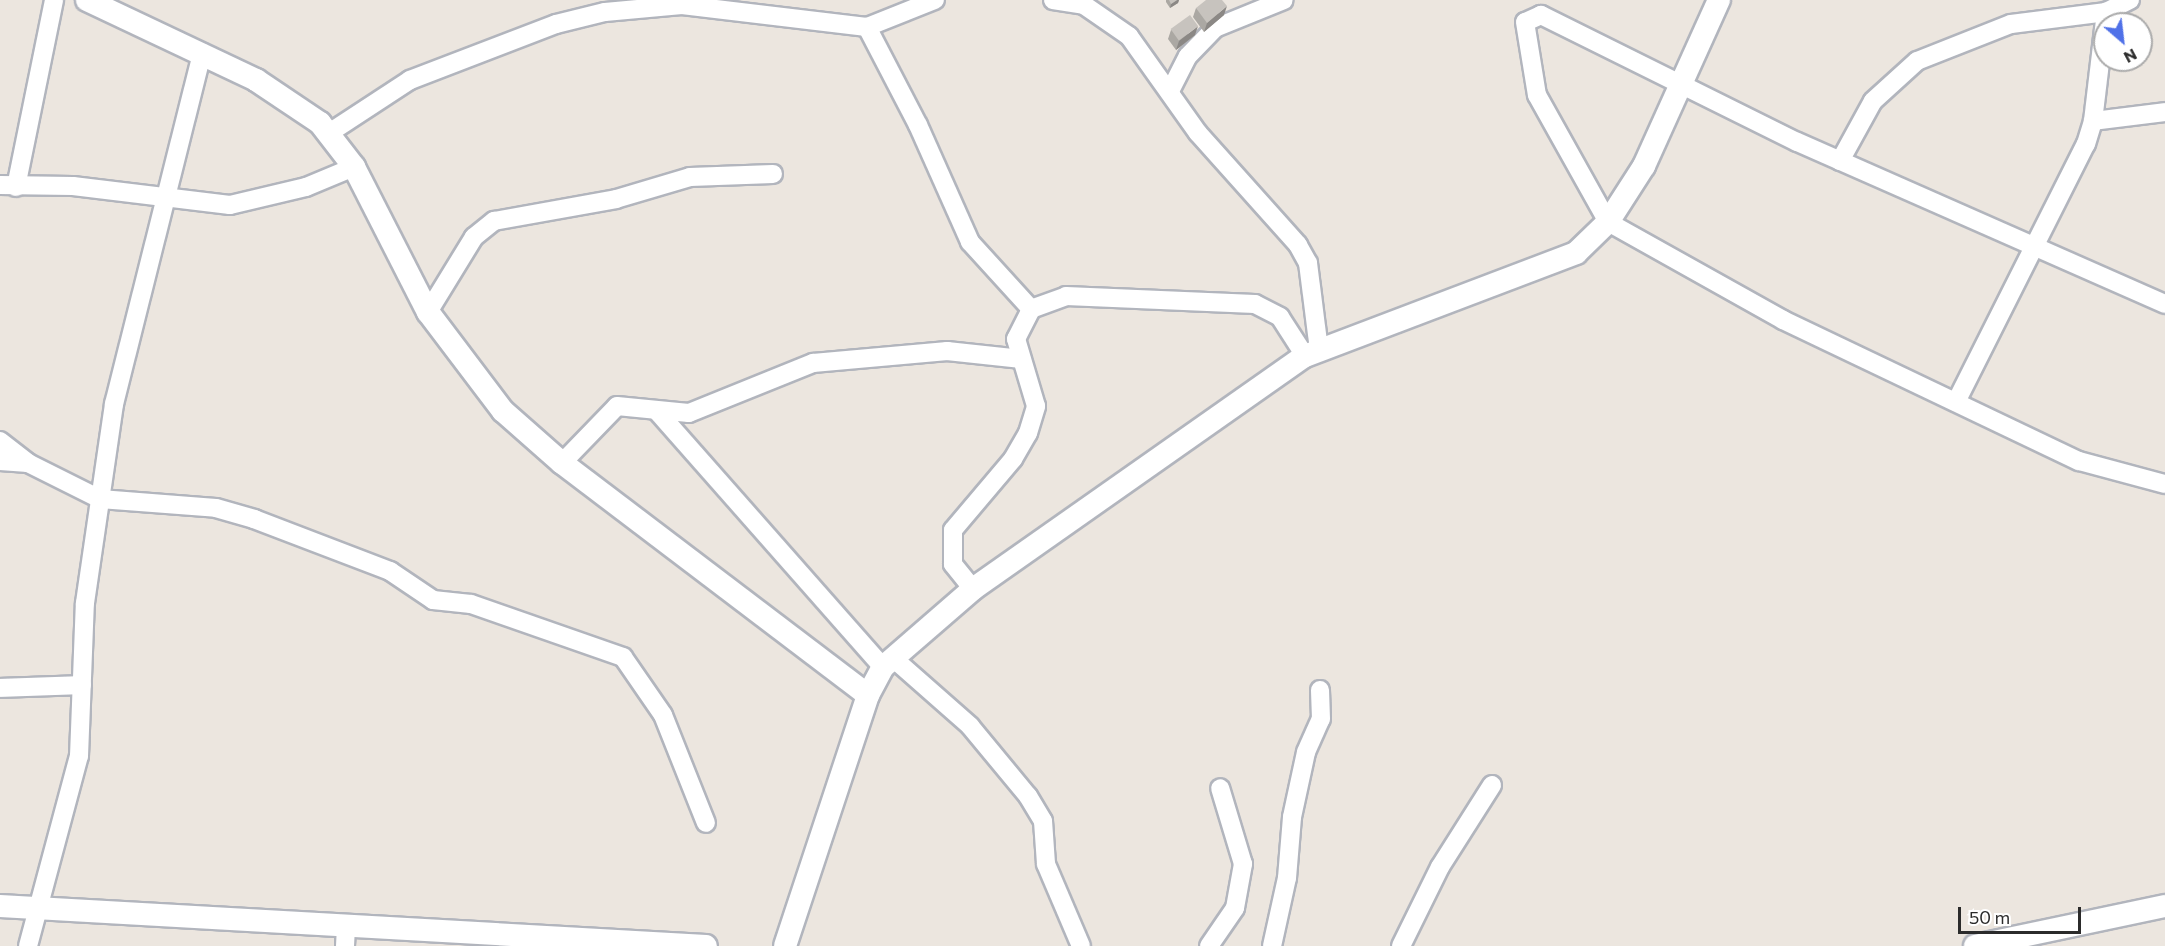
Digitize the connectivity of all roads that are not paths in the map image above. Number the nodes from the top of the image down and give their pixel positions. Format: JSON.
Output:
{"nodes":[{"id":1,"x":54,"y":0,"type":"edge"},
{"id":2,"x":87,"y":0,"type":"edge"},
{"id":3,"x":954,"y":0,"type":"edge"},
{"id":4,"x":1053,"y":0,"type":"edge"},
{"id":5,"x":1284,"y":0,"type":"edge"},
{"id":6,"x":1719,"y":0,"type":"edge"},
{"id":7,"x":2130,"y":0,"type":"edge"},
{"id":8,"x":934,"y":1,"type":"edge"},
{"id":9,"x":2106,"y":12,"type":"edge"},
{"id":10,"x":2093,"y":14,"type":"edge"},
{"id":11,"x":867,"y":27,"type":"junction"},
{"id":12,"x":201,"y":52,"type":"junction"},
{"id":13,"x":2099,"y":72,"type":"edge"},
{"id":14,"x":1680,"y":82,"type":"junction"},
{"id":15,"x":1170,"y":91,"type":"junction"},
{"id":16,"x":2165,"y":112,"type":"edge"},
{"id":17,"x":2094,"y":121,"type":"junction"},
{"id":18,"x":329,"y":133,"type":"junction"},
{"id":19,"x":1840,"y":161,"type":"junction"},
{"id":20,"x":354,"y":167,"type":"junction"},
{"id":21,"x":773,"y":174,"type":"dead end"},
{"id":22,"x":8,"y":186,"type":"edge"},
{"id":23,"x":161,"y":201,"type":"junction"},
{"id":24,"x":1608,"y":222,"type":"junction"},
{"id":25,"x":2029,"y":248,"type":"junction"},
{"id":26,"x":2165,"y":304,"type":"edge"},
{"id":27,"x":1031,"y":309,"type":"junction"},
{"id":28,"x":428,"y":312,"type":"junction"},
{"id":29,"x":1312,"y":353,"type":"junction"},
{"id":30,"x":1022,"y":359,"type":"junction"},
{"id":31,"x":1956,"y":402,"type":"junction"},
{"id":32,"x":657,"y":411,"type":"junction"},
{"id":33,"x":0,"y":441,"type":"edge"},
{"id":34,"x":0,"y":461,"type":"edge"},
{"id":35,"x":28,"y":463,"type":"junction"},
{"id":36,"x":562,"y":463,"type":"junction"},
{"id":37,"x":2165,"y":484,"type":"edge"},
{"id":38,"x":100,"y":499,"type":"junction"},
{"id":39,"x":973,"y":588,"type":"junction"},
{"id":40,"x":888,"y":663,"type":"junction"},
{"id":41,"x":82,"y":685,"type":"junction"},
{"id":42,"x":0,"y":688,"type":"edge"},
{"id":43,"x":1320,"y":690,"type":"dead end"},
{"id":44,"x":868,"y":695,"type":"junction"},
{"id":45,"x":1492,"y":785,"type":"dead end"},
{"id":46,"x":1220,"y":788,"type":"dead end"},
{"id":47,"x":706,"y":823,"type":"dead end"},
{"id":48,"x":0,"y":906,"type":"edge"},
{"id":49,"x":2165,"y":906,"type":"edge"},
{"id":50,"x":35,"y":909,"type":"junction"},
{"id":51,"x":345,"y":936,"type":"edge"},
{"id":52,"x":28,"y":946,"type":"edge"},
{"id":53,"x":706,"y":946,"type":"edge"},
{"id":54,"x":785,"y":946,"type":"edge"},
{"id":55,"x":1081,"y":946,"type":"edge"},
{"id":56,"x":1209,"y":946,"type":"edge"},
{"id":57,"x":1272,"y":946,"type":"edge"},
{"id":58,"x":1401,"y":946,"type":"edge"},
{"id":59,"x":1975,"y":946,"type":"edge"}],
"edges":[{"from":1,"to":22,"type":"street"},
{"from":2,"to":12,"type":"street"},
{"from":3,"to":8,"type":"street"},
{"from":4,"to":15,"type":"street"},
{"from":5,"to":15,"type":"street"},
{"from":6,"to":14,"type":"street"},
{"from":7,"to":9,"type":"street"},
{"from":8,"to":11,"type":"street"},
{"from":10,"to":19,"type":"street"},
{"from":11,"to":18,"type":"street"},
{"from":11,"to":27,"type":"street"},
{"from":12,"to":18,"type":"street"},
{"from":12,"to":23,"type":"street"},
{"from":13,"to":17,"type":"street"},
{"from":14,"to":19,"type":"street"},
{"from":14,"to":24,"type":"street"},
{"from":14,"to":24,"type":"street"},
{"from":15,"to":29,"type":"street"},
{"from":16,"to":17,"type":"street"},
{"from":17,"to":25,"type":"street"},
{"from":18,"to":20,"type":"street"},
{"from":19,"to":25,"type":"street"},
{"from":20,"to":23,"type":"street"},
{"from":20,"to":28,"type":"street"},
{"from":21,"to":28,"type":"street"},
{"from":22,"to":23,"type":"street"},
{"from":23,"to":38,"type":"street"},
{"from":24,"to":29,"type":"street"},
{"from":24,"to":31,"type":"street"},
{"from":25,"to":26,"type":"street"},
{"from":25,"to":31,"type":"street"},
{"from":27,"to":29,"type":"street"},
{"from":27,"to":30,"type":"street"},
{"from":28,"to":36,"type":"street"},
{"from":29,"to":39,"type":"street"},
{"from":30,"to":32,"type":"street"},
{"from":30,"to":39,"type":"street"},
{"from":31,"to":37,"type":"street"},
{"from":32,"to":36,"type":"street"},
{"from":32,"to":40,"type":"street"},
{"from":33,"to":35,"type":"street"},
{"from":34,"to":35,"type":"street"},
{"from":35,"to":38,"type":"street"},
{"from":36,"to":44,"type":"street"},
{"from":38,"to":41,"type":"street"},
{"from":38,"to":47,"type":"street"},
{"from":39,"to":40,"type":"street"},
{"from":40,"to":44,"type":"street"},
{"from":40,"to":55,"type":"street"},
{"from":41,"to":42,"type":"street"},
{"from":41,"to":50,"type":"street"},
{"from":43,"to":57,"type":"street"},
{"from":44,"to":54,"type":"street"},
{"from":45,"to":58,"type":"street"},
{"from":46,"to":56,"type":"street"},
{"from":48,"to":50,"type":"street"},
{"from":49,"to":59,"type":"street"},
{"from":50,"to":51,"type":"street"},
{"from":50,"to":52,"type":"street"},
{"from":51,"to":53,"type":"street"}]}
